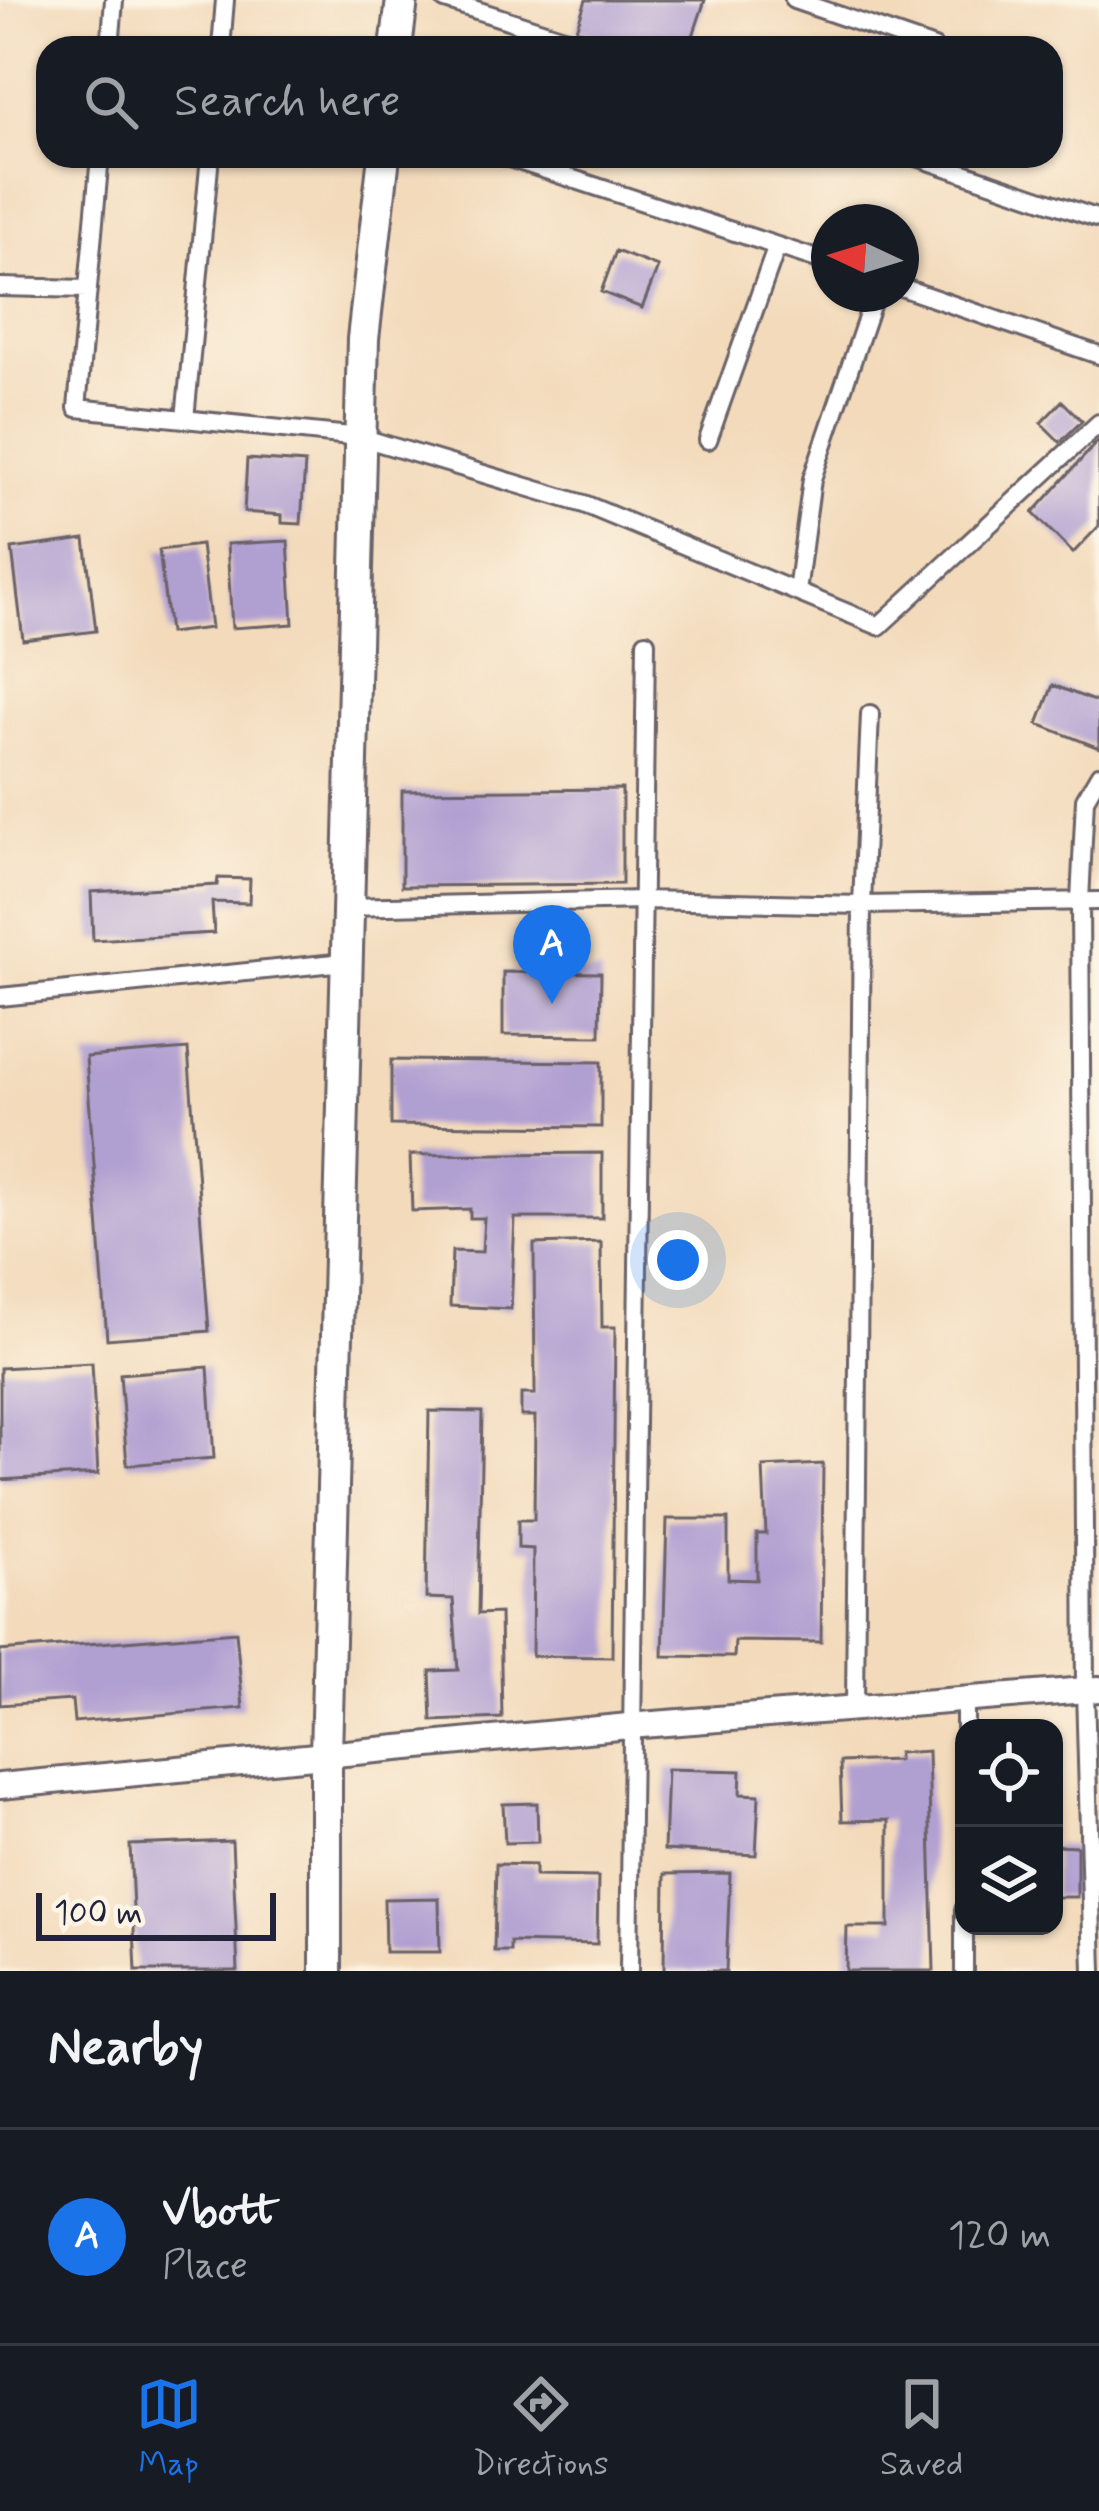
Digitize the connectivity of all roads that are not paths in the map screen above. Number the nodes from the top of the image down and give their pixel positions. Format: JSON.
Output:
{"nodes":[{"id":1,"x":114,"y":0,"type":"edge"},
{"id":2,"x":225,"y":0,"type":"edge"},
{"id":3,"x":402,"y":0,"type":"edge"},
{"id":4,"x":445,"y":0,"type":"edge"},
{"id":5,"x":794,"y":0,"type":"edge"},
{"id":6,"x":822,"y":4,"type":"edge"},
{"id":7,"x":111,"y":36,"type":"edge"},
{"id":8,"x":221,"y":36,"type":"edge"},
{"id":9,"x":398,"y":36,"type":"edge"},
{"id":10,"x":558,"y":36,"type":"edge"},
{"id":11,"x":903,"y":36,"type":"edge"},
{"id":12,"x":99,"y":168,"type":"edge"},
{"id":13,"x":209,"y":168,"type":"edge"},
{"id":14,"x":383,"y":168,"type":"edge"},
{"id":15,"x":540,"y":168,"type":"edge"},
{"id":16,"x":949,"y":168,"type":"edge"},
{"id":17,"x":1099,"y":219,"type":"edge"},
{"id":18,"x":777,"y":246,"type":"junction"},
{"id":19,"x":811,"y":257,"type":"edge"},
{"id":20,"x":0,"y":287,"type":"edge"},
{"id":21,"x":88,"y":289,"type":"junction"},
{"id":22,"x":919,"y":293,"type":"edge"},
{"id":23,"x":869,"y":312,"type":"edge"},
{"id":24,"x":1099,"y":355,"type":"edge"},
{"id":25,"x":185,"y":419,"type":"junction"},
{"id":26,"x":1099,"y":423,"type":"edge"},
{"id":27,"x":360,"y":437,"type":"junction"},
{"id":28,"x":708,"y":440,"type":"dead end"},
{"id":29,"x":797,"y":592,"type":"junction"},
{"id":30,"x":646,"y":642,"type":"dead end"},
{"id":31,"x":869,"y":714,"type":"dead end"},
{"id":32,"x":1099,"y":775,"type":"edge"},
{"id":33,"x":642,"y":900,"type":"junction"},
{"id":34,"x":1090,"y":901,"type":"edge"},
{"id":35,"x":862,"y":905,"type":"junction"},
{"id":36,"x":348,"y":907,"type":"junction"},
{"id":37,"x":345,"y":962,"type":"junction"},
{"id":38,"x":0,"y":997,"type":"edge"},
{"id":39,"x":1092,"y":1690,"type":"edge"},
{"id":40,"x":965,"y":1699,"type":"junction"},
{"id":41,"x":855,"y":1708,"type":"junction"},
{"id":42,"x":965,"y":1719,"type":"edge"},
{"id":43,"x":629,"y":1726,"type":"junction"},
{"id":44,"x":326,"y":1755,"type":"junction"},
{"id":45,"x":0,"y":1786,"type":"edge"},
{"id":46,"x":964,"y":1935,"type":"edge"},
{"id":47,"x":326,"y":1971,"type":"edge"},
{"id":48,"x":629,"y":1971,"type":"edge"},
{"id":49,"x":964,"y":1971,"type":"edge"},
{"id":50,"x":1093,"y":1971,"type":"edge"}],
"edges":[{"from":1,"to":7,"type":"street"},
{"from":2,"to":8,"type":"street"},
{"from":3,"to":9,"type":"highway"},
{"from":4,"to":10,"type":"street"},
{"from":5,"to":6,"type":"street"},
{"from":6,"to":11,"type":"street"},
{"from":12,"to":21,"type":"street"},
{"from":13,"to":25,"type":"street"},
{"from":14,"to":27,"type":"highway"},
{"from":15,"to":18,"type":"street"},
{"from":16,"to":17,"type":"street"},
{"from":18,"to":19,"type":"street"},
{"from":18,"to":28,"type":"street"},
{"from":20,"to":21,"type":"street"},
{"from":21,"to":25,"type":"street"},
{"from":22,"to":24,"type":"street"},
{"from":23,"to":29,"type":"street"},
{"from":25,"to":27,"type":"street"},
{"from":26,"to":29,"type":"street"},
{"from":27,"to":29,"type":"street"},
{"from":27,"to":36,"type":"highway"},
{"from":30,"to":33,"type":"street"},
{"from":31,"to":35,"type":"street"},
{"from":32,"to":34,"type":"street"},
{"from":33,"to":35,"type":"street"},
{"from":33,"to":36,"type":"street"},
{"from":33,"to":43,"type":"street"},
{"from":34,"to":35,"type":"street"},
{"from":34,"to":39,"type":"street"},
{"from":35,"to":41,"type":"street"},
{"from":36,"to":37,"type":"highway"},
{"from":37,"to":38,"type":"street"},
{"from":37,"to":44,"type":"highway"},
{"from":39,"to":40,"type":"street"},
{"from":39,"to":50,"type":"street"},
{"from":40,"to":41,"type":"street"},
{"from":40,"to":42,"type":"street"},
{"from":41,"to":43,"type":"street"},
{"from":43,"to":44,"type":"street"},
{"from":43,"to":48,"type":"street"},
{"from":44,"to":45,"type":"street"},
{"from":44,"to":47,"type":"highway"},
{"from":46,"to":49,"type":"street"}]}
